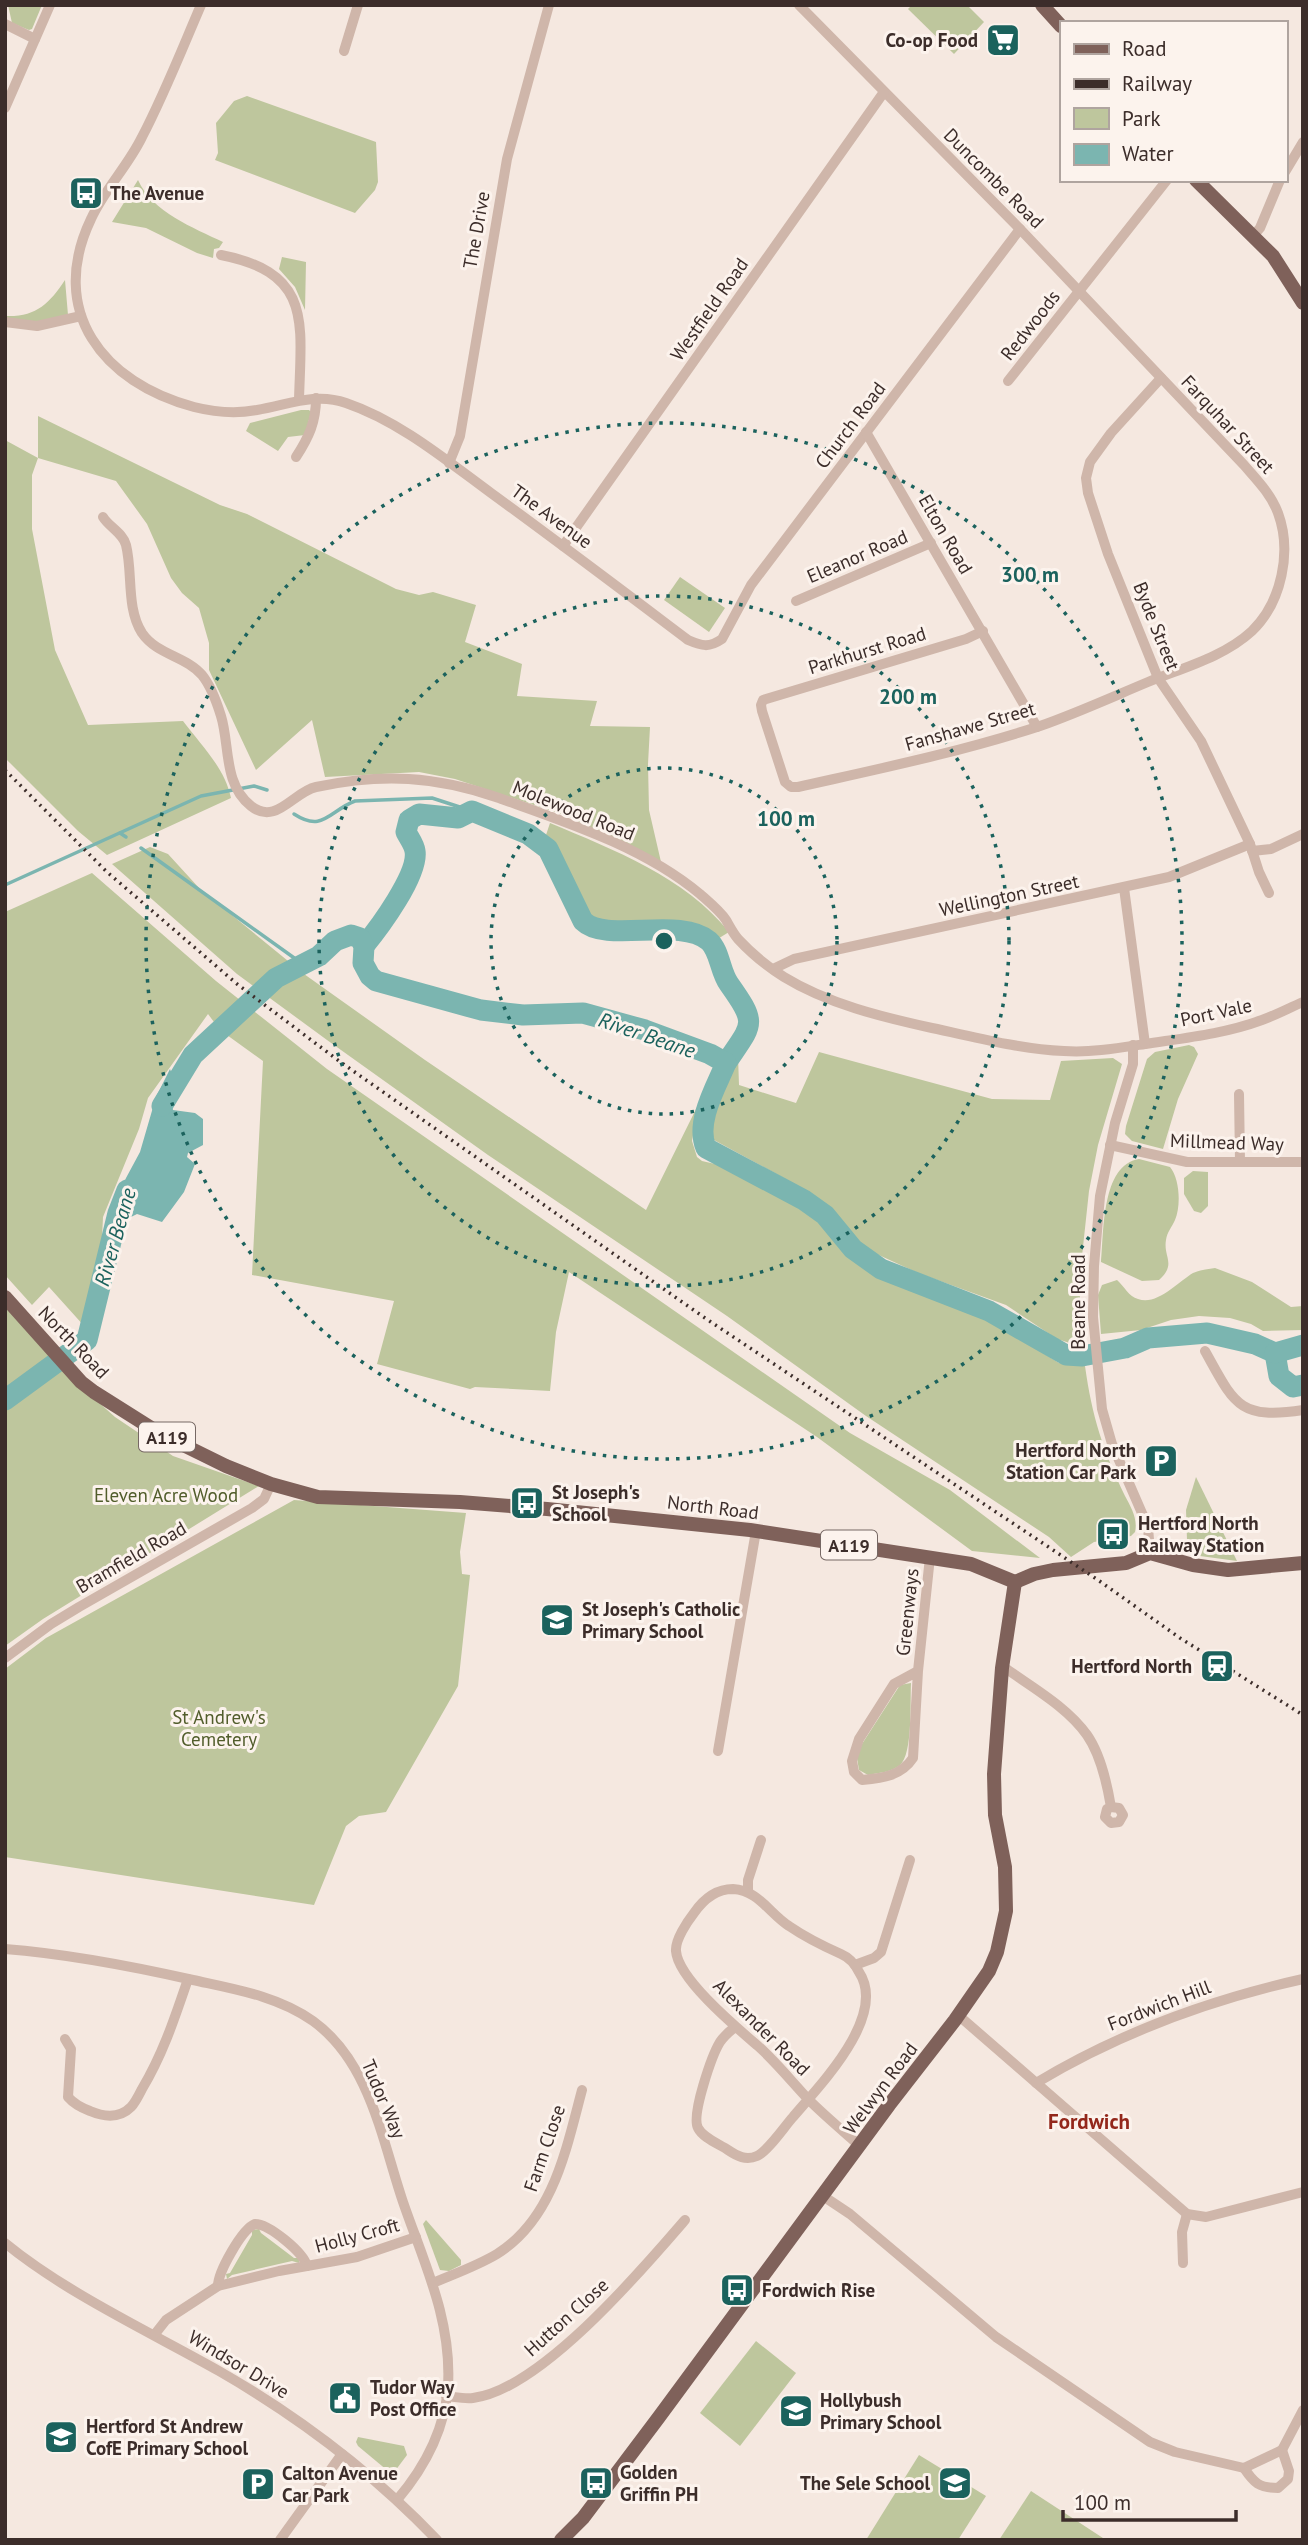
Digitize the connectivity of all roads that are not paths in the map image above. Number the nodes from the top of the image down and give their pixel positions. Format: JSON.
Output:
{"nodes":[{"id":1,"x":50,"y":5,"type":"edge"},
{"id":2,"x":201,"y":5,"type":"edge"},
{"id":3,"x":358,"y":5,"type":"edge"},
{"id":4,"x":549,"y":5,"type":"edge"},
{"id":5,"x":799,"y":5,"type":"edge"},
{"id":6,"x":1042,"y":5,"type":"edge"},
{"id":7,"x":5,"y":24,"type":"edge"},
{"id":8,"x":1060,"y":25,"type":"edge"},
{"id":9,"x":35,"y":39,"type":"junction"},
{"id":10,"x":344,"y":51,"type":"dead end"},
{"id":11,"x":884,"y":92,"type":"junction"},
{"id":12,"x":5,"y":108,"type":"edge"},
{"id":13,"x":1303,"y":142,"type":"edge"},
{"id":14,"x":1287,"y":169,"type":"edge"},
{"id":15,"x":1165,"y":182,"type":"edge"},
{"id":16,"x":1198,"y":182,"type":"edge"},
{"id":17,"x":1279,"y":182,"type":"edge"},
{"id":18,"x":1020,"y":229,"type":"junction"},
{"id":19,"x":1253,"y":236,"type":"junction"},
{"id":20,"x":221,"y":255,"type":"dead end"},
{"id":21,"x":1079,"y":291,"type":"junction"},
{"id":22,"x":1303,"y":303,"type":"edge"},
{"id":23,"x":80,"y":316,"type":"junction"},
{"id":24,"x":5,"y":322,"type":"edge"},
{"id":25,"x":1161,"y":378,"type":"junction"},
{"id":26,"x":1008,"y":381,"type":"dead end"},
{"id":27,"x":316,"y":398,"type":"junction"},
{"id":28,"x":299,"y":400,"type":"junction"},
{"id":29,"x":866,"y":432,"type":"junction"},
{"id":30,"x":296,"y":457,"type":"dead end"},
{"id":31,"x":449,"y":463,"type":"junction"},
{"id":32,"x":103,"y":517,"type":"dead end"},
{"id":33,"x":931,"y":543,"type":"junction"},
{"id":34,"x":563,"y":546,"type":"junction"},
{"id":35,"x":796,"y":601,"type":"dead end"},
{"id":36,"x":983,"y":631,"type":"junction"},
{"id":37,"x":714,"y":645,"type":"joint"},
{"id":38,"x":1158,"y":678,"type":"junction"},
{"id":39,"x":1037,"y":727,"type":"junction"},
{"id":40,"x":786,"y":784,"type":"joint"},
{"id":41,"x":1303,"y":834,"type":"edge"},
{"id":42,"x":1251,"y":848,"type":"junction"},
{"id":43,"x":1124,"y":888,"type":"junction"},
{"id":44,"x":1269,"y":893,"type":"dead end"},
{"id":45,"x":773,"y":969,"type":"junction"},
{"id":46,"x":1303,"y":1002,"type":"edge"},
{"id":47,"x":1139,"y":1044,"type":"junction"},
{"id":48,"x":1239,"y":1094,"type":"dead end"},
{"id":49,"x":1110,"y":1146,"type":"junction"},
{"id":50,"x":1240,"y":1162,"type":"junction"},
{"id":51,"x":1303,"y":1162,"type":"edge"},
{"id":52,"x":5,"y":1297,"type":"edge"},
{"id":53,"x":1205,"y":1351,"type":"dead end"},
{"id":54,"x":1303,"y":1410,"type":"edge"},
{"id":55,"x":271,"y":1485,"type":"junction"},
{"id":56,"x":756,"y":1531,"type":"junction"},
{"id":57,"x":1150,"y":1553,"type":"junction"},
{"id":58,"x":930,"y":1558,"type":"junction"},
{"id":59,"x":1303,"y":1563,"type":"edge"},
{"id":60,"x":1015,"y":1583,"type":"junction"},
{"id":61,"x":5,"y":1658,"type":"edge"},
{"id":62,"x":1002,"y":1668,"type":"junction"},
{"id":63,"x":918,"y":1671,"type":"junction"},
{"id":64,"x":718,"y":1751,"type":"dead end"},
{"id":65,"x":1111,"y":1807,"type":"dead end"},
{"id":66,"x":761,"y":1840,"type":"dead end"},
{"id":67,"x":910,"y":1860,"type":"dead end"},
{"id":68,"x":748,"y":1892,"type":"junction"},
{"id":69,"x":5,"y":1949,"type":"edge"},
{"id":70,"x":855,"y":1965,"type":"junction"},
{"id":71,"x":188,"y":1979,"type":"junction"},
{"id":72,"x":1303,"y":1979,"type":"edge"},
{"id":73,"x":958,"y":2015,"type":"junction"},
{"id":74,"x":734,"y":2026,"type":"junction"},
{"id":75,"x":65,"y":2039,"type":"dead end"},
{"id":76,"x":1036,"y":2083,"type":"junction"},
{"id":77,"x":582,"y":2090,"type":"dead end"},
{"id":78,"x":808,"y":2099,"type":"junction"},
{"id":79,"x":860,"y":2146,"type":"junction"},
{"id":80,"x":1303,"y":2192,"type":"edge"},
{"id":81,"x":823,"y":2196,"type":"junction"},
{"id":82,"x":1187,"y":2214,"type":"junction"},
{"id":83,"x":685,"y":2220,"type":"dead end"},
{"id":84,"x":416,"y":2237,"type":"junction"},
{"id":85,"x":5,"y":2243,"type":"edge"},
{"id":86,"x":1183,"y":2263,"type":"dead end"},
{"id":87,"x":307,"y":2266,"type":"junction"},
{"id":88,"x":433,"y":2283,"type":"junction"},
{"id":89,"x":218,"y":2286,"type":"junction"},
{"id":90,"x":155,"y":2334,"type":"junction"},
{"id":91,"x":446,"y":2396,"type":"junction"},
{"id":92,"x":1303,"y":2410,"type":"edge"},
{"id":93,"x":1282,"y":2450,"type":"junction"},
{"id":94,"x":342,"y":2454,"type":"junction"},
{"id":95,"x":1244,"y":2468,"type":"junction"},
{"id":96,"x":397,"y":2500,"type":"junction"},
{"id":97,"x":280,"y":2540,"type":"edge"},
{"id":98,"x":437,"y":2540,"type":"edge"},
{"id":99,"x":561,"y":2540,"type":"edge"}],
"edges":[{"from":1,"to":9,"type":"street"},
{"from":2,"to":23,"type":"street","name":"The Avenue"},
{"from":3,"to":10,"type":"street"},
{"from":4,"to":31,"type":"street","name":"The Drive"},
{"from":5,"to":11,"type":"street","name":"Duncombe Road"},
{"from":6,"to":8,"type":"main road"},
{"from":7,"to":9,"type":"street"},
{"from":9,"to":12,"type":"street"},
{"from":11,"to":18,"type":"street","name":"Duncombe Road"},
{"from":11,"to":34,"type":"street","name":"Westfield Road"},
{"from":13,"to":14,"type":"street"},
{"from":15,"to":21,"type":"street","name":"Redwoods"},
{"from":16,"to":19,"type":"main road"},
{"from":17,"to":19,"type":"street"},
{"from":18,"to":21,"type":"street","name":"Duncombe Road"},
{"from":18,"to":29,"type":"street","name":"Church Road"},
{"from":19,"to":22,"type":"main road"},
{"from":20,"to":28,"type":"street"},
{"from":21,"to":25,"type":"street","name":"Duncombe Road"},
{"from":21,"to":26,"type":"street","name":"Redwoods"},
{"from":23,"to":24,"type":"street"},
{"from":23,"to":28,"type":"street","name":"The Avenue"},
{"from":25,"to":38,"type":"street","name":"Byde Street"},
{"from":25,"to":38,"type":"street","name":"Farquhar Street"},
{"from":27,"to":28,"type":"street","name":"The Avenue"},
{"from":27,"to":30,"type":"street"},
{"from":27,"to":31,"type":"street","name":"The Avenue"},
{"from":29,"to":33,"type":"street","name":"Elton Road"},
{"from":29,"to":37,"type":"street","name":"Church Road"},
{"from":31,"to":34,"type":"street","name":"The Avenue"},
{"from":32,"to":45,"type":"street","name":"Molewood Road"},
{"from":33,"to":35,"type":"street","name":"Eleanor Road"},
{"from":33,"to":36,"type":"street","name":"Elton Road"},
{"from":34,"to":37,"type":"street","name":"The Avenue"},
{"from":36,"to":39,"type":"street","name":"Elton Road"},
{"from":36,"to":40,"type":"street","name":"Parkhurst Road"},
{"from":38,"to":39,"type":"street","name":"Fanshawe Street"},
{"from":38,"to":42,"type":"street","name":"Byde Street"},
{"from":39,"to":40,"type":"street","name":"Fanshawe Street"},
{"from":41,"to":42,"type":"street","name":"Wellington Street"},
{"from":42,"to":43,"type":"street","name":"Wellington Street"},
{"from":42,"to":44,"type":"street","name":"Byde Street"},
{"from":43,"to":45,"type":"street","name":"Wellington Street"},
{"from":43,"to":47,"type":"street","name":"Beane Road"},
{"from":45,"to":47,"type":"street","name":"Molewood Road"},
{"from":46,"to":47,"type":"street","name":"Port Vale"},
{"from":47,"to":49,"type":"street","name":"Beane Road"},
{"from":48,"to":50,"type":"street"},
{"from":49,"to":50,"type":"street","name":"Millmead Way"},
{"from":49,"to":57,"type":"street","name":"Beane Road"},
{"from":50,"to":51,"type":"street","name":"Millmead Way"},
{"from":52,"to":55,"type":"main road","name":"North Road","number":"A119"},
{"from":53,"to":54,"type":"street"},
{"from":55,"to":56,"type":"main road","name":"North Road","number":"A119"},
{"from":55,"to":61,"type":"street","name":"Bramfield Road"},
{"from":56,"to":58,"type":"main road","name":"North Road","number":"A119"},
{"from":56,"to":64,"type":"street"},
{"from":57,"to":59,"type":"main road"},
{"from":57,"to":60,"type":"main road"},
{"from":58,"to":60,"type":"main road","name":"North Road","number":"A119"},
{"from":58,"to":63,"type":"street","name":"Greenways"},
{"from":60,"to":62,"type":"main road","name":"Welwyn Road"},
{"from":62,"to":65,"type":"street"},
{"from":62,"to":73,"type":"main road","name":"Welwyn Road"},
{"from":63,"to":63,"type":"street","name":"Greenways"},
{"from":66,"to":68,"type":"street"},
{"from":67,"to":70,"type":"street"},
{"from":68,"to":70,"type":"street"},
{"from":68,"to":74,"type":"street","name":"Alexander Road"},
{"from":69,"to":71,"type":"street","name":"Tudor Way"},
{"from":70,"to":78,"type":"street"},
{"from":71,"to":75,"type":"street"},
{"from":71,"to":84,"type":"street","name":"Tudor Way"},
{"from":72,"to":76,"type":"street","name":"Fordwich Hill"},
{"from":73,"to":76,"type":"street"},
{"from":73,"to":79,"type":"main road","name":"Welwyn Road"},
{"from":74,"to":78,"type":"street","name":"Alexander Road"},
{"from":74,"to":78,"type":"street"},
{"from":76,"to":82,"type":"street"},
{"from":77,"to":88,"type":"street","name":"Farm Close"},
{"from":78,"to":79,"type":"street","name":"Alexander Road"},
{"from":79,"to":81,"type":"main road","name":"Welwyn Road"},
{"from":80,"to":82,"type":"street"},
{"from":81,"to":95,"type":"street"},
{"from":81,"to":99,"type":"main road","name":"Welwyn Road"},
{"from":82,"to":86,"type":"street"},
{"from":83,"to":91,"type":"street","name":"Hutton Close"},
{"from":84,"to":87,"type":"street","name":"Holly Croft"},
{"from":84,"to":88,"type":"street","name":"Tudor Way"},
{"from":85,"to":90,"type":"street","name":"Windsor Drive"},
{"from":87,"to":89,"type":"street","name":"Holly Croft"},
{"from":87,"to":89,"type":"street","name":"Holly Croft"},
{"from":88,"to":91,"type":"street","name":"Tudor Way"},
{"from":89,"to":90,"type":"street","name":"Holly Croft"},
{"from":90,"to":94,"type":"street","name":"Windsor Drive"},
{"from":91,"to":96,"type":"street","name":"Tudor Way"},
{"from":92,"to":93,"type":"street"},
{"from":93,"to":95,"type":"street"},
{"from":93,"to":95,"type":"street"},
{"from":94,"to":96,"type":"street","name":"Windsor Drive"},
{"from":94,"to":97,"type":"street"},
{"from":96,"to":98,"type":"street","name":"Windsor Drive"}]}
